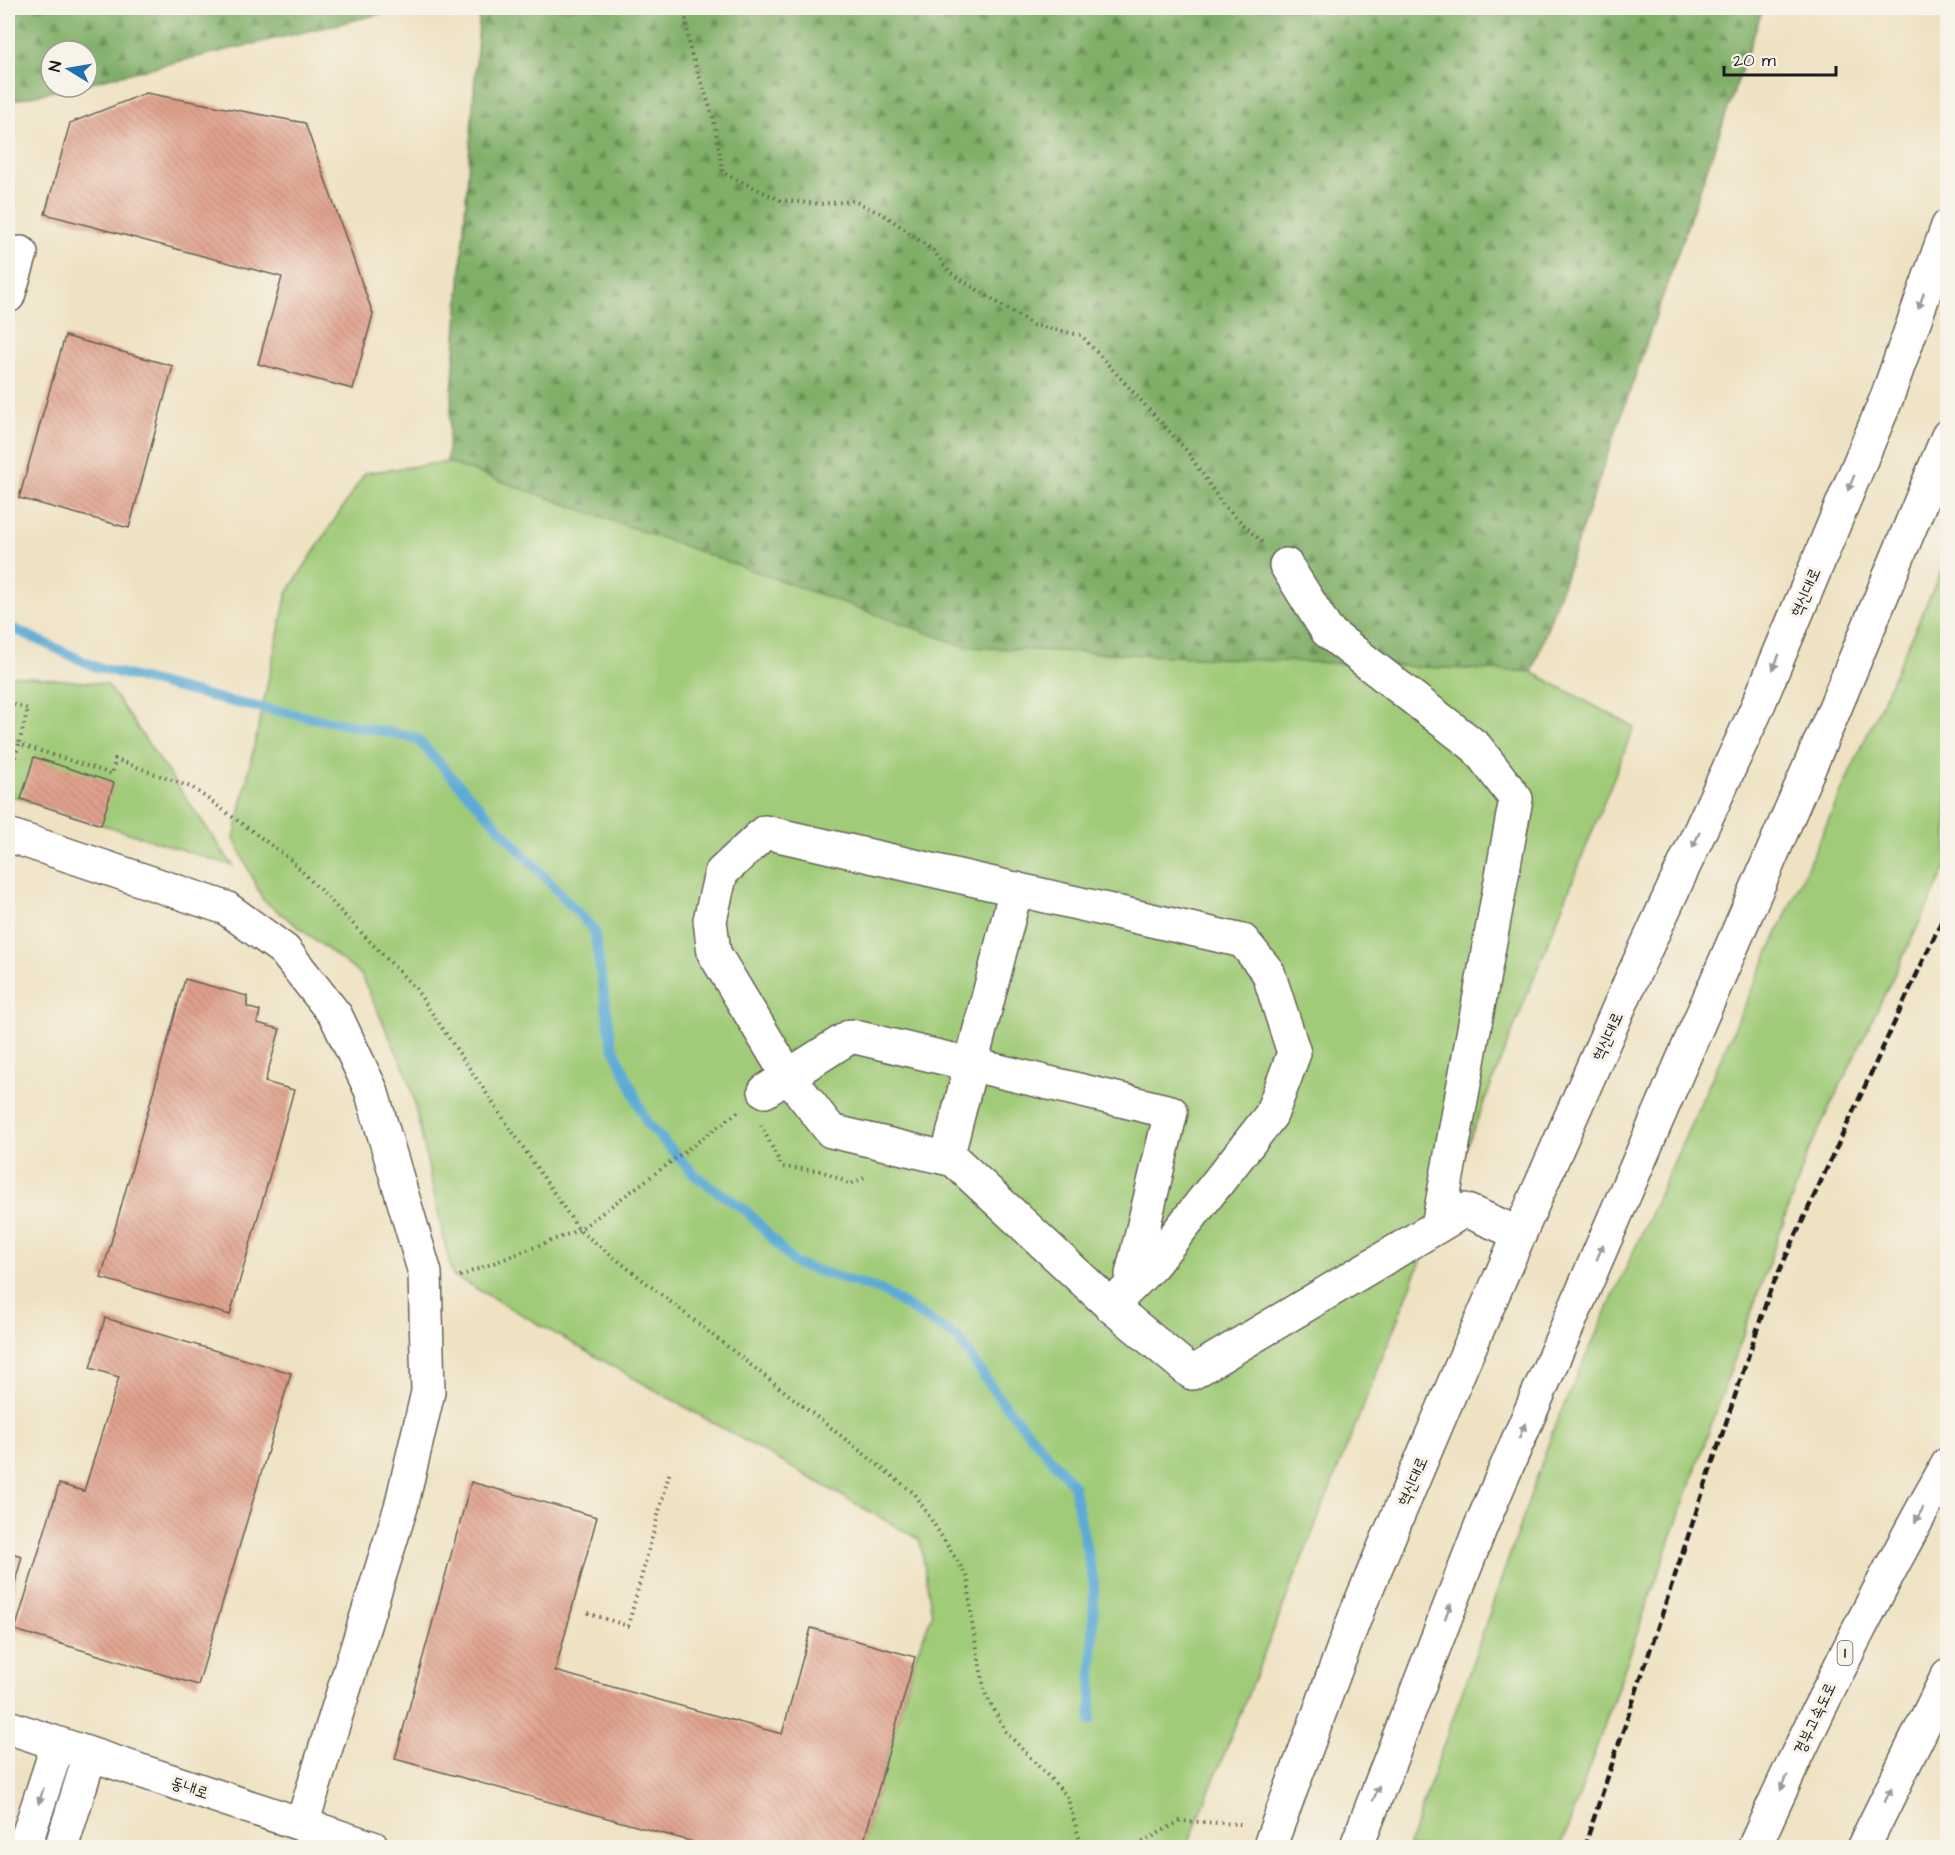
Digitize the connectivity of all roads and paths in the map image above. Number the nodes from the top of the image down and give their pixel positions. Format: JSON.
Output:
{"nodes":[{"id":1,"x":680,"y":8,"type":"edge"},
{"id":2,"x":1947,"y":226,"type":"edge"},
{"id":3,"x":21,"y":253,"type":"dead end"},
{"id":4,"x":8,"y":296,"type":"edge"},
{"id":5,"x":1947,"y":436,"type":"edge"},
{"id":6,"x":1286,"y":565,"type":"joint"},
{"id":7,"x":8,"y":703,"type":"edge"},
{"id":8,"x":19,"y":744,"type":"junction"},
{"id":9,"x":8,"y":780,"type":"edge"},
{"id":10,"x":8,"y":835,"type":"edge"},
{"id":11,"x":1016,"y":889,"type":"junction"},
{"id":12,"x":971,"y":1065,"type":"junction"},
{"id":13,"x":776,"y":1084,"type":"junction"},
{"id":14,"x":947,"y":1158,"type":"junction"},
{"id":15,"x":1438,"y":1227,"type":"junction"},
{"id":16,"x":579,"y":1230,"type":"junction"},
{"id":17,"x":1520,"y":1233,"type":"junction"},
{"id":18,"x":426,"y":1289,"type":"junction"},
{"id":19,"x":1122,"y":1295,"type":"junction"},
{"id":20,"x":1947,"y":1464,"type":"edge"},
{"id":21,"x":670,"y":1471,"type":"dead end"},
{"id":22,"x":588,"y":1613,"type":"dead end"},
{"id":23,"x":1947,"y":1675,"type":"edge"},
{"id":24,"x":8,"y":1727,"type":"edge"},
{"id":25,"x":58,"y":1744,"type":"junction"},
{"id":26,"x":90,"y":1755,"type":"junction"},
{"id":27,"x":302,"y":1824,"type":"junction"},
{"id":28,"x":1273,"y":1836,"type":"edge"},
{"id":29,"x":24,"y":1848,"type":"edge"},
{"id":30,"x":61,"y":1848,"type":"edge"},
{"id":31,"x":373,"y":1848,"type":"edge"},
{"id":32,"x":1082,"y":1848,"type":"edge"},
{"id":33,"x":1132,"y":1848,"type":"edge"},
{"id":34,"x":1356,"y":1848,"type":"edge"},
{"id":35,"x":1754,"y":1848,"type":"edge"},
{"id":36,"x":1863,"y":1848,"type":"edge"}],
"edges":[{"from":1,"to":6,"type":"path"},
{"from":2,"to":17,"type":"main road","name":"혁신대로","one_way":true},
{"from":3,"to":4,"type":"main road"},
{"from":34,"to":5,"type":"main road","one_way":true},
{"from":6,"to":15,"type":"main road"},
{"from":7,"to":8,"type":"path"},
{"from":8,"to":9,"type":"path"},
{"from":8,"to":16,"type":"path"},
{"from":10,"to":18,"type":"main road"},
{"from":11,"to":12,"type":"main road"},
{"from":11,"to":13,"type":"main road"},
{"from":11,"to":19,"type":"main road"},
{"from":12,"to":13,"type":"main road"},
{"from":12,"to":14,"type":"main road"},
{"from":12,"to":19,"type":"main road"},
{"from":13,"to":14,"type":"main road"},
{"from":13,"to":16,"type":"path"},
{"from":14,"to":19,"type":"main road"},
{"from":15,"to":17,"type":"main road"},
{"from":15,"to":19,"type":"main road"},
{"from":16,"to":18,"type":"path"},
{"from":16,"to":32,"type":"path"},
{"from":17,"to":28,"type":"main road","name":"혁신대로"},
{"from":18,"to":27,"type":"main road"},
{"from":20,"to":35,"type":"main road","name":"경부고속도로","number":"1","one_way":true},
{"from":21,"to":22,"type":"path"},
{"from":36,"to":23,"type":"main road","one_way":true},
{"from":24,"to":25,"type":"main road","name":"동내로"},
{"from":25,"to":26,"type":"main road","name":"동내로"},
{"from":25,"to":29,"type":"main road","one_way":true},
{"from":26,"to":27,"type":"main road","name":"동내로"},
{"from":26,"to":30,"type":"main road"},
{"from":27,"to":31,"type":"main road","name":"동내로"},
{"from":28,"to":33,"type":"path"}]}
